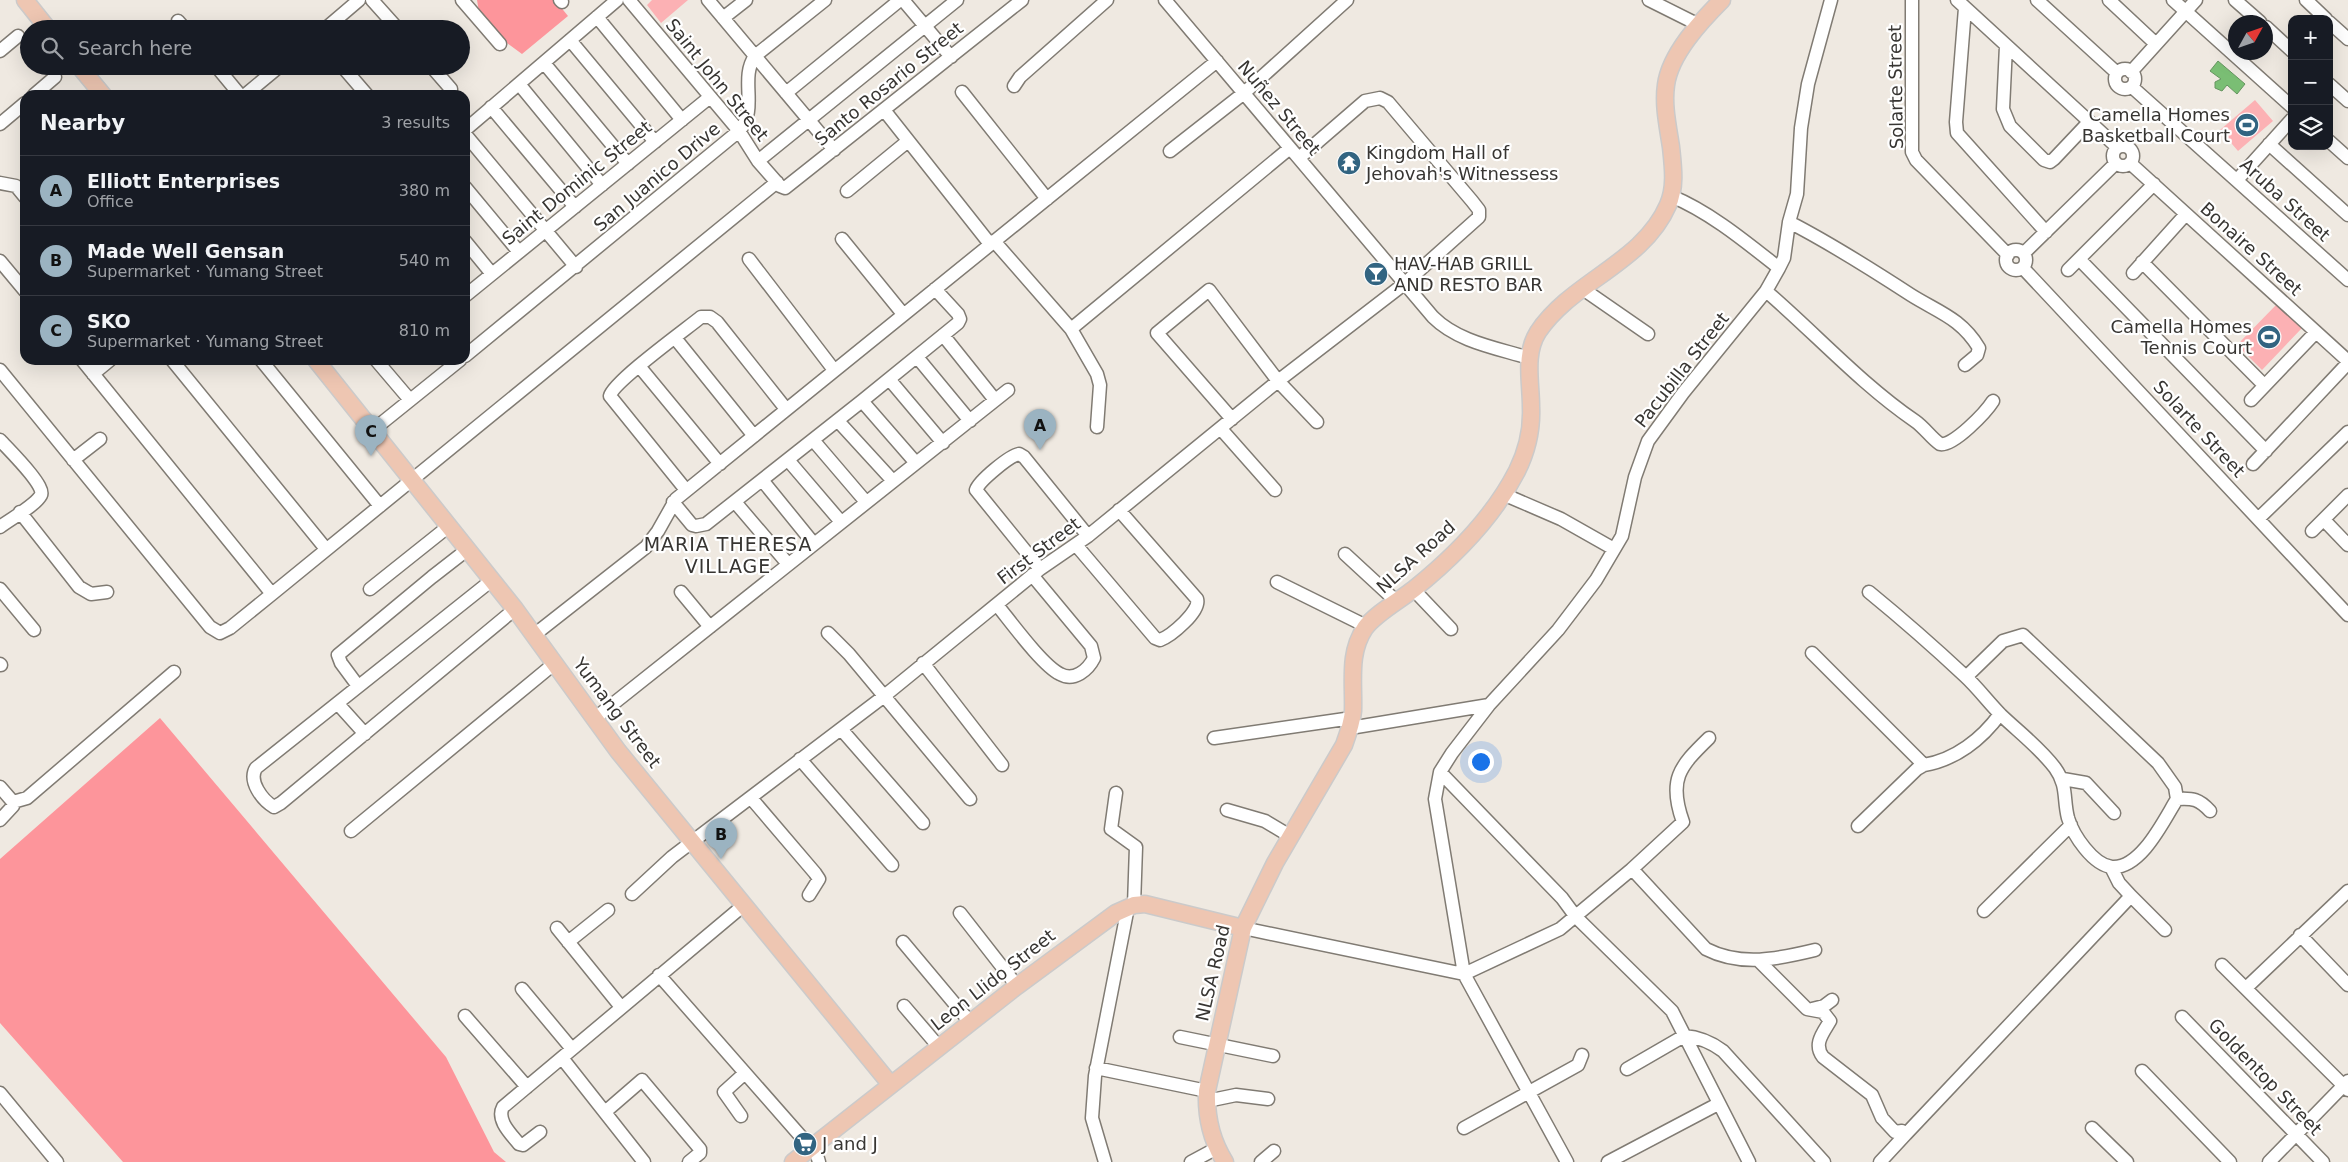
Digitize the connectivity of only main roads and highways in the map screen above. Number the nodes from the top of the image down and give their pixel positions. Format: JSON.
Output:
{"nodes":[{"id":1,"x":25,"y":0,"type":"edge"},
{"id":2,"x":1717,"y":1,"type":"edge"},
{"id":3,"x":41,"y":20,"type":"edge"},
{"id":4,"x":86,"y":75,"type":"edge"},
{"id":5,"x":99,"y":90,"type":"edge"},
{"id":6,"x":320,"y":365,"type":"edge"},
{"id":7,"x":1242,"y":928,"type":"junction"},
{"id":8,"x":891,"y":1086,"type":"junction"},
{"id":9,"x":815,"y":1152,"type":"edge"},
{"id":10,"x":1221,"y":1155,"type":"edge"},
{"id":11,"x":793,"y":1162,"type":"edge"}],
"edges":[{"from":1,"to":3,"type":"main road"},
{"from":2,"to":7,"type":"main road","name":"NLSA Road"},
{"from":4,"to":5,"type":"main road"},
{"from":6,"to":8,"type":"main road","name":"Yumang Street"},
{"from":7,"to":8,"type":"main road","name":"Leon Llido Street"},
{"from":7,"to":10,"type":"main road","name":"NLSA Road"},
{"from":8,"to":9,"type":"main road","name":"Leon Llido Street"},
{"from":9,"to":11,"type":"main road","name":"Leon Llido Street"}]}
